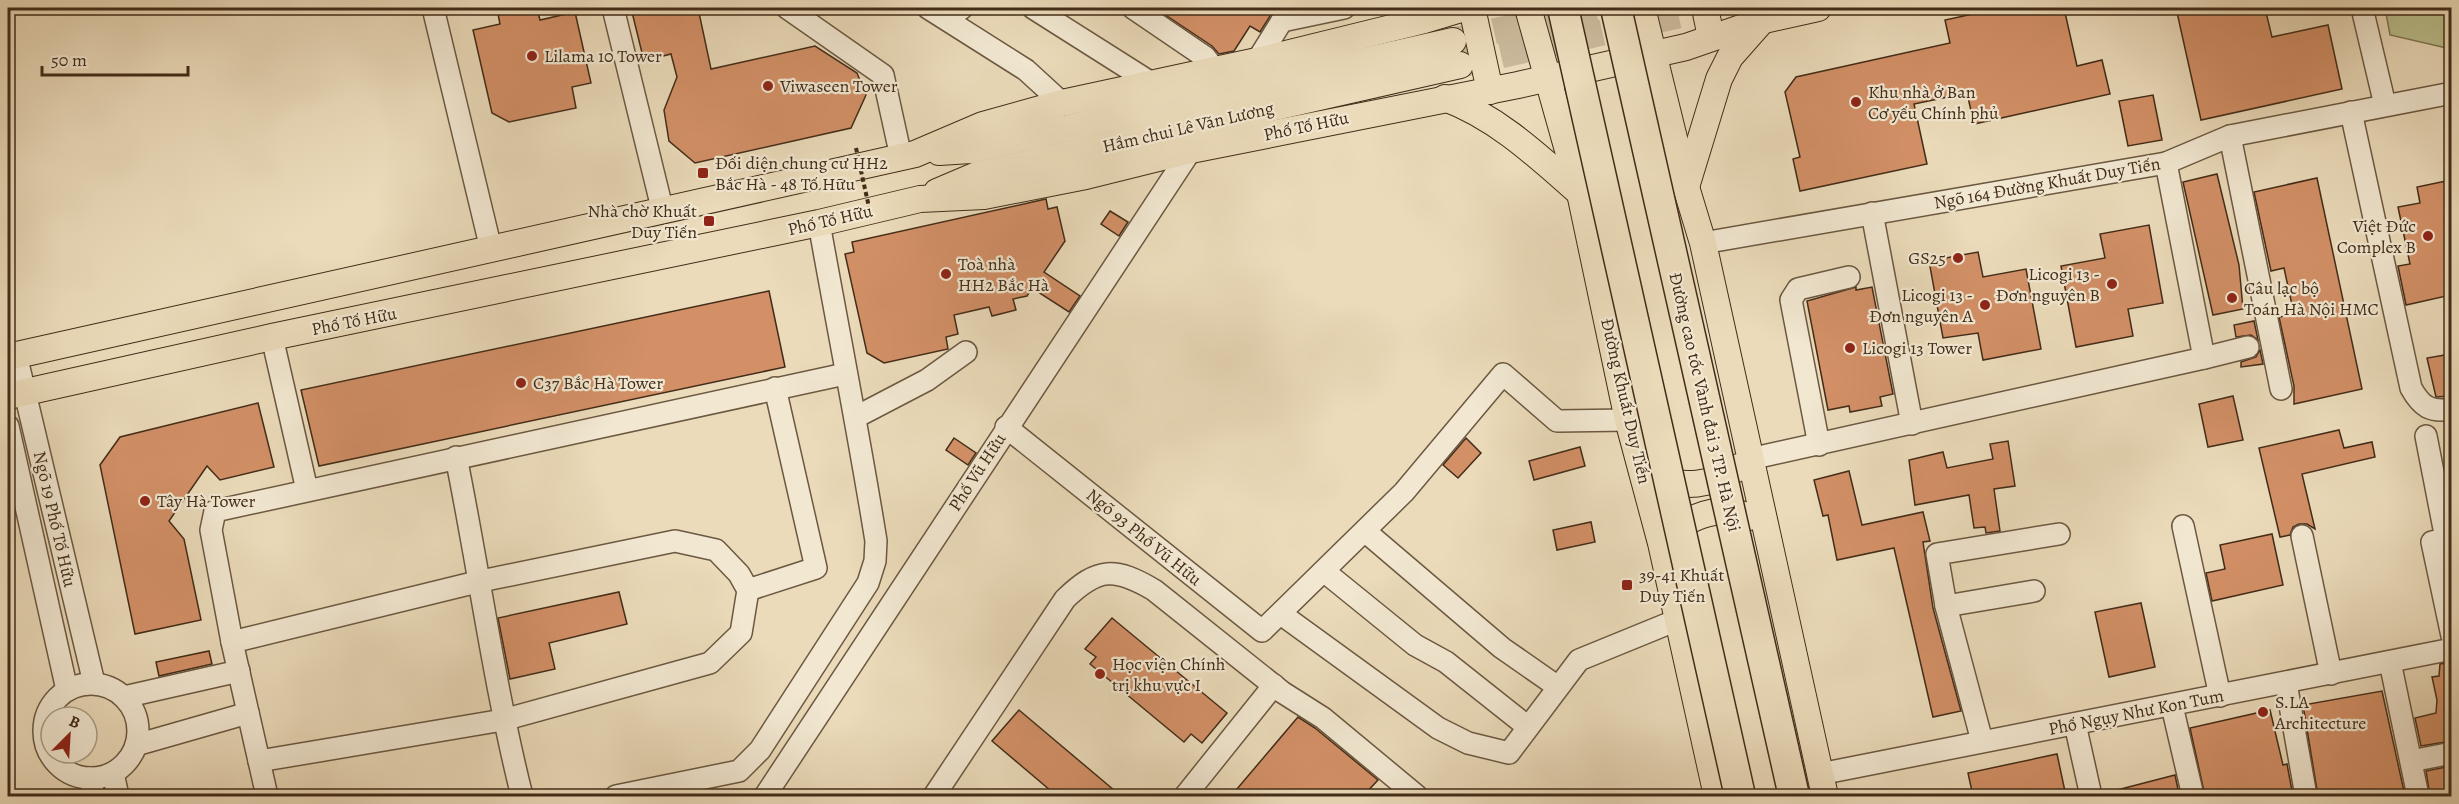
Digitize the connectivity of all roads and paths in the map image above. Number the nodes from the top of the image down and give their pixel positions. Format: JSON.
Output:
{"nodes":[{"id":1,"x":433,"y":8,"type":"edge"},
{"id":2,"x":613,"y":8,"type":"edge"},
{"id":3,"x":787,"y":8,"type":"edge"},
{"id":4,"x":928,"y":8,"type":"edge"},
{"id":5,"x":1033,"y":8,"type":"edge"},
{"id":6,"x":1133,"y":8,"type":"edge"},
{"id":7,"x":1344,"y":8,"type":"edge"},
{"id":8,"x":1464,"y":8,"type":"edge"},
{"id":9,"x":1472,"y":8,"type":"edge"},
{"id":10,"x":1528,"y":8,"type":"edge"},
{"id":11,"x":1563,"y":8,"type":"edge"},
{"id":12,"x":1616,"y":8,"type":"edge"},
{"id":13,"x":1642,"y":8,"type":"edge"},
{"id":14,"x":1705,"y":8,"type":"edge"},
{"id":15,"x":1818,"y":8,"type":"edge"},
{"id":16,"x":2362,"y":8,"type":"edge"},
{"id":17,"x":1286,"y":14,"type":"edge"},
{"id":18,"x":1429,"y":14,"type":"edge"},
{"id":19,"x":1764,"y":20,"type":"junction"},
{"id":20,"x":1711,"y":37,"type":"junction"},
{"id":21,"x":1653,"y":55,"type":"junction"},
{"id":22,"x":1257,"y":61,"type":"junction"},
{"id":23,"x":1215,"y":70,"type":"junction"},
{"id":24,"x":1548,"y":78,"type":"junction"},
{"id":25,"x":1153,"y":84,"type":"junction"},
{"id":26,"x":1490,"y":91,"type":"junction"},
{"id":27,"x":2451,"y":93,"type":"edge"},
{"id":28,"x":1445,"y":98,"type":"junction"},
{"id":29,"x":1062,"y":103,"type":"junction"},
{"id":30,"x":2385,"y":105,"type":"junction"},
{"id":31,"x":2351,"y":112,"type":"junction"},
{"id":32,"x":2230,"y":136,"type":"junction"},
{"id":33,"x":856,"y":148,"type":"dead end"},
{"id":34,"x":1191,"y":150,"type":"junction"},
{"id":35,"x":908,"y":155,"type":"junction"},
{"id":36,"x":2166,"y":163,"type":"junction"},
{"id":37,"x":1686,"y":187,"type":"junction"},
{"id":38,"x":1580,"y":193,"type":"junction"},
{"id":39,"x":920,"y":199,"type":"junction"},
{"id":40,"x":663,"y":212,"type":"junction"},
{"id":41,"x":1872,"y":213,"type":"junction"},
{"id":42,"x":872,"y":221,"type":"dead end"},
{"id":43,"x":819,"y":223,"type":"junction"},
{"id":44,"x":1703,"y":243,"type":"junction"},
{"id":45,"x":490,"y":249,"type":"junction"},
{"id":46,"x":1849,"y":277,"type":"dead end"},
{"id":47,"x":272,"y":337,"type":"junction"},
{"id":48,"x":2248,"y":347,"type":"dead end"},
{"id":49,"x":966,"y":352,"type":"dead end"},
{"id":50,"x":12,"y":356,"type":"edge"},
{"id":51,"x":2204,"y":358,"type":"junction"},
{"id":52,"x":846,"y":374,"type":"junction"},
{"id":53,"x":775,"y":388,"type":"junction"},
{"id":54,"x":2281,"y":389,"type":"dead end"},
{"id":55,"x":16,"y":394,"type":"edge"},
{"id":56,"x":2451,"y":409,"type":"edge"},
{"id":57,"x":856,"y":417,"type":"junction"},
{"id":58,"x":1628,"y":420,"type":"junction"},
{"id":59,"x":1912,"y":424,"type":"junction"},
{"id":60,"x":8,"y":426,"type":"edge"},
{"id":61,"x":1006,"y":427,"type":"junction"},
{"id":62,"x":2426,"y":436,"type":"dead end"},
{"id":63,"x":1819,"y":445,"type":"junction"},
{"id":64,"x":456,"y":457,"type":"junction"},
{"id":65,"x":1750,"y":459,"type":"junction"},
{"id":66,"x":1642,"y":478,"type":"junction"},
{"id":67,"x":307,"y":490,"type":"junction"},
{"id":68,"x":1766,"y":524,"type":"junction"},
{"id":69,"x":2182,"y":526,"type":"dead end"},
{"id":70,"x":1366,"y":532,"type":"junction"},
{"id":71,"x":2059,"y":534,"type":"dead end"},
{"id":72,"x":2302,"y":536,"type":"dead end"},
{"id":73,"x":1661,"y":543,"type":"junction"},
{"id":74,"x":1325,"y":572,"type":"junction"},
{"id":75,"x":481,"y":582,"type":"junction"},
{"id":76,"x":748,"y":590,"type":"junction"},
{"id":77,"x":2034,"y":591,"type":"dead end"},
{"id":78,"x":1946,"y":606,"type":"junction"},
{"id":79,"x":1281,"y":614,"type":"junction"},
{"id":80,"x":1677,"y":620,"type":"junction"},
{"id":81,"x":2451,"y":636,"type":"edge"},
{"id":82,"x":232,"y":642,"type":"junction"},
{"id":83,"x":2451,"y":649,"type":"edge"},
{"id":84,"x":2390,"y":662,"type":"junction"},
{"id":85,"x":238,"y":671,"type":"junction"},
{"id":86,"x":2331,"y":675,"type":"junction"},
{"id":87,"x":94,"y":683,"type":"junction"},
{"id":88,"x":2286,"y":683,"type":"junction"},
{"id":89,"x":1274,"y":685,"type":"junction"},
{"id":90,"x":1558,"y":687,"type":"junction"},
{"id":91,"x":67,"y":690,"type":"junction"},
{"id":92,"x":2220,"y":696,"type":"junction"},
{"id":93,"x":124,"y":697,"type":"junction"},
{"id":94,"x":2172,"y":706,"type":"junction"},
{"id":95,"x":248,"y":713,"type":"junction"},
{"id":96,"x":503,"y":720,"type":"junction"},
{"id":97,"x":2075,"y":724,"type":"junction"},
{"id":98,"x":1528,"y":727,"type":"junction"},
{"id":99,"x":1982,"y":741,"type":"junction"},
{"id":100,"x":136,"y":745,"type":"junction"},
{"id":101,"x":2451,"y":753,"type":"edge"},
{"id":102,"x":259,"y":761,"type":"junction"},
{"id":103,"x":2411,"y":761,"type":"junction"},
{"id":104,"x":113,"y":773,"type":"junction"},
{"id":105,"x":1822,"y":785,"type":"edge"},
{"id":106,"x":92,"y":787,"type":"edge"},
{"id":107,"x":1411,"y":794,"type":"edge"},
{"id":108,"x":118,"y":796,"type":"edge"},
{"id":109,"x":267,"y":796,"type":"edge"},
{"id":110,"x":522,"y":796,"type":"edge"},
{"id":111,"x":616,"y":796,"type":"edge"},
{"id":112,"x":765,"y":796,"type":"edge"},
{"id":113,"x":934,"y":796,"type":"edge"},
{"id":114,"x":1185,"y":796,"type":"edge"},
{"id":115,"x":1717,"y":796,"type":"edge"},
{"id":116,"x":1740,"y":796,"type":"edge"},
{"id":117,"x":1794,"y":796,"type":"edge"},
{"id":118,"x":2091,"y":796,"type":"edge"},
{"id":119,"x":2193,"y":796,"type":"edge"},
{"id":120,"x":2306,"y":796,"type":"edge"},
{"id":121,"x":2418,"y":796,"type":"edge"}],
"edges":[{"from":1,"to":45,"type":"street"},
{"from":2,"to":40,"type":"street"},
{"from":3,"to":35,"type":"street"},
{"from":4,"to":29,"type":"street"},
{"from":5,"to":25,"type":"street"},
{"from":6,"to":23,"type":"street"},
{"from":7,"to":17,"type":"street"},
{"from":8,"to":18,"type":"main road"},
{"from":9,"to":26,"type":"main road"},
{"from":10,"to":24,"type":"main road","name":"Đường Khuất Duy Tiến"},
{"from":11,"to":116,"type":"highway","bridge":true},
{"from":12,"to":117,"type":"highway","name":"Đường cao tốc Vành đai 3 TP. Hà Nội","bridge":true},
{"from":13,"to":21,"type":"main road"},
{"from":14,"to":20,"type":"main road"},
{"from":15,"to":19,"type":"main road","name":"Phố Tố Hữu"},
{"from":16,"to":30,"type":"street"},
{"from":17,"to":22,"type":"street"},
{"from":18,"to":22,"type":"main road"},
{"from":19,"to":20,"type":"main road","name":"Phố Tố Hữu"},
{"from":19,"to":37,"type":"main road"},
{"from":20,"to":21,"type":"main road","name":"Phố Tố Hữu"},
{"from":21,"to":24,"type":"main road","name":"Phố Tố Hữu"},
{"from":21,"to":37,"type":"main road"},
{"from":22,"to":23,"type":"main road"},
{"from":23,"to":25,"type":"main road"},
{"from":24,"to":26,"type":"main road","name":"Phố Tố Hữu"},
{"from":24,"to":38,"type":"main road","name":"Đường Khuất Duy Tiến"},
{"from":25,"to":29,"type":"main road"},
{"from":26,"to":28,"type":"main road","name":"Phố Tố Hữu"},
{"from":27,"to":30,"type":"street","name":"Ngõ 164 Đường Khuất Duy Tiến"},
{"from":28,"to":34,"type":"main road","name":"Phố Tố Hữu"},
{"from":28,"to":38,"type":"main road"},
{"from":29,"to":35,"type":"main road"},
{"from":30,"to":31,"type":"street","name":"Ngõ 164 Đường Khuất Duy Tiến"},
{"from":31,"to":32,"type":"street","name":"Ngõ 164 Đường Khuất Duy Tiến"},
{"from":31,"to":56,"type":"street"},
{"from":32,"to":36,"type":"street","name":"Ngõ 164 Đường Khuất Duy Tiến"},
{"from":32,"to":54,"type":"street"},
{"from":33,"to":42,"type":"path","bridge":true},
{"from":34,"to":39,"type":"main road","name":"Phố Tố Hữu"},
{"from":34,"to":61,"type":"street","name":"Phố Vũ Hữu"},
{"from":35,"to":39,"type":"main road","name":"Hầm chui Lê Văn Lương"},
{"from":35,"to":40,"type":"main road"},
{"from":36,"to":41,"type":"street","name":"Ngõ 164 Đường Khuất Duy Tiến"},
{"from":36,"to":51,"type":"street"},
{"from":37,"to":44,"type":"main road"},
{"from":38,"to":58,"type":"main road","name":"Đường Khuất Duy Tiến"},
{"from":39,"to":43,"type":"main road","name":"Phố Tố Hữu"},
{"from":40,"to":45,"type":"main road"},
{"from":41,"to":44,"type":"street","name":"Ngõ 164 Đường Khuất Duy Tiến"},
{"from":41,"to":59,"type":"street"},
{"from":43,"to":47,"type":"main road","name":"Phố Tố Hữu"},
{"from":43,"to":52,"type":"street"},
{"from":44,"to":65,"type":"main road"},
{"from":45,"to":50,"type":"main road"},
{"from":46,"to":63,"type":"street"},
{"from":47,"to":55,"type":"main road","name":"Phố Tố Hữu"},
{"from":47,"to":67,"type":"street"},
{"from":48,"to":51,"type":"street"},
{"from":49,"to":57,"type":"street"},
{"from":50,"to":55,"type":"street","name":"Ngõ 19 Phố Tố Hữu"},
{"from":51,"to":59,"type":"street"},
{"from":52,"to":53,"type":"street"},
{"from":52,"to":57,"type":"street"},
{"from":53,"to":64,"type":"street"},
{"from":53,"to":76,"type":"street"},
{"from":55,"to":87,"type":"street","name":"Ngõ 19 Phố Tố Hữu"},
{"from":57,"to":111,"type":"street"},
{"from":58,"to":66,"type":"main road","name":"Đường Khuất Duy Tiến"},
{"from":58,"to":70,"type":"street"},
{"from":59,"to":63,"type":"street"},
{"from":60,"to":91,"type":"street","name":"Ngõ 19 Phố Tố Hữu"},
{"from":61,"to":79,"type":"street","name":"Ngõ 93 Phố Vũ Hữu"},
{"from":61,"to":112,"type":"street","name":"Phố Vũ Hữu"},
{"from":62,"to":81,"type":"street"},
{"from":63,"to":65,"type":"street"},
{"from":64,"to":67,"type":"street"},
{"from":64,"to":75,"type":"street"},
{"from":65,"to":66,"type":"main road"},
{"from":65,"to":68,"type":"main road"},
{"from":66,"to":73,"type":"main road","name":"Đường Khuất Duy Tiến"},
{"from":67,"to":82,"type":"street"},
{"from":68,"to":73,"type":"main road"},
{"from":68,"to":105,"type":"main road"},
{"from":69,"to":92,"type":"street"},
{"from":70,"to":74,"type":"street"},
{"from":70,"to":90,"type":"street"},
{"from":71,"to":78,"type":"street"},
{"from":72,"to":86,"type":"street"},
{"from":73,"to":80,"type":"main road","name":"Đường Khuất Duy Tiến"},
{"from":74,"to":79,"type":"street"},
{"from":74,"to":98,"type":"street"},
{"from":75,"to":76,"type":"street"},
{"from":75,"to":82,"type":"street"},
{"from":75,"to":96,"type":"street"},
{"from":76,"to":96,"type":"street"},
{"from":77,"to":78,"type":"street"},
{"from":78,"to":99,"type":"street"},
{"from":79,"to":98,"type":"street"},
{"from":80,"to":90,"type":"street"},
{"from":80,"to":115,"type":"main road","name":"Đường Khuất Duy Tiến"},
{"from":82,"to":85,"type":"street"},
{"from":83,"to":84,"type":"street","name":"Phố Ngụy Như Kon Tum"},
{"from":84,"to":86,"type":"street","name":"Phố Ngụy Như Kon Tum"},
{"from":84,"to":103,"type":"street"},
{"from":85,"to":93,"type":"street"},
{"from":85,"to":95,"type":"street"},
{"from":86,"to":88,"type":"street","name":"Phố Ngụy Như Kon Tum"},
{"from":87,"to":91,"type":"street"},
{"from":87,"to":93,"type":"street"},
{"from":88,"to":92,"type":"street","name":"Phố Ngụy Như Kon Tum"},
{"from":88,"to":120,"type":"street"},
{"from":89,"to":107,"type":"street"},
{"from":89,"to":113,"type":"street"},
{"from":89,"to":114,"type":"street"},
{"from":90,"to":98,"type":"street"},
{"from":91,"to":106,"type":"street"},
{"from":92,"to":94,"type":"street","name":"Phố Ngụy Như Kon Tum"},
{"from":93,"to":100,"type":"street"},
{"from":94,"to":97,"type":"street","name":"Phố Ngụy Như Kon Tum"},
{"from":94,"to":119,"type":"street"},
{"from":95,"to":100,"type":"street"},
{"from":95,"to":102,"type":"street"},
{"from":96,"to":102,"type":"street"},
{"from":96,"to":110,"type":"street"},
{"from":97,"to":99,"type":"street","name":"Phố Ngụy Như Kon Tum"},
{"from":97,"to":118,"type":"street"},
{"from":99,"to":105,"type":"street","name":"Phố Ngụy Như Kon Tum"},
{"from":100,"to":104,"type":"street"},
{"from":101,"to":103,"type":"street"},
{"from":102,"to":109,"type":"street"},
{"from":103,"to":121,"type":"street"},
{"from":104,"to":106,"type":"street"},
{"from":104,"to":108,"type":"street"}]}
